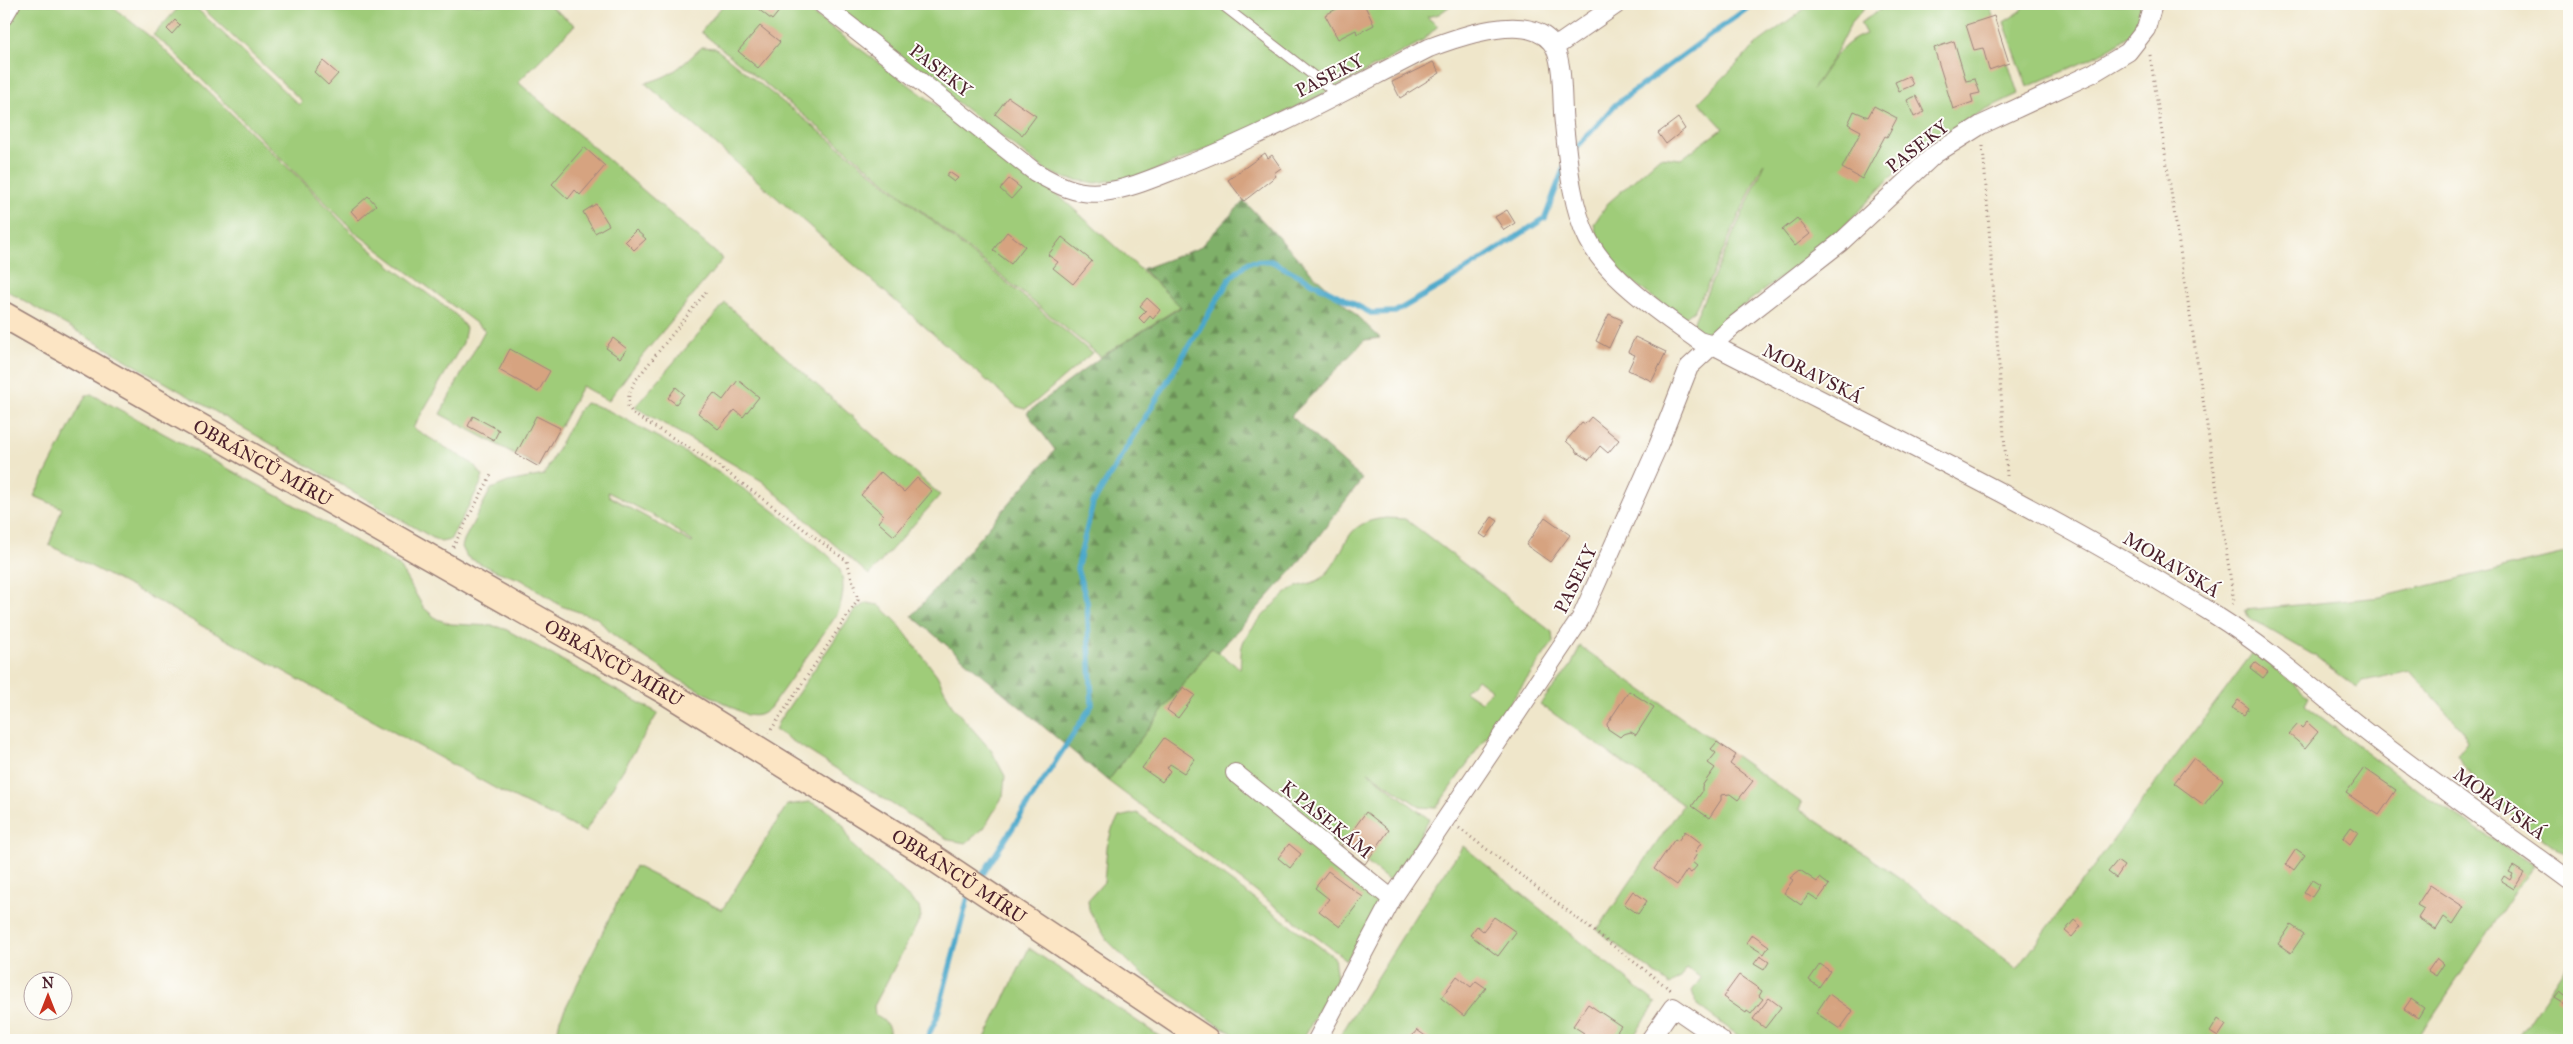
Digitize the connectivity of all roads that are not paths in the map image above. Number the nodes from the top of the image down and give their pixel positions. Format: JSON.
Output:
{"nodes":[{"id":1,"x":11,"y":4,"type":"edge"},
{"id":2,"x":1221,"y":4,"type":"edge"},
{"id":3,"x":1617,"y":4,"type":"edge"},
{"id":4,"x":2153,"y":4,"type":"edge"},
{"id":5,"x":834,"y":7,"type":"edge"},
{"id":6,"x":4,"y":16,"type":"edge"},
{"id":7,"x":1555,"y":47,"type":"junction"},
{"id":8,"x":1338,"y":94,"type":"junction"},
{"id":9,"x":4,"y":315,"type":"edge"},
{"id":10,"x":1713,"y":345,"type":"junction"},
{"id":11,"x":1235,"y":773,"type":"dead end"},
{"id":12,"x":2569,"y":880,"type":"edge"},
{"id":13,"x":1392,"y":899,"type":"junction"},
{"id":14,"x":1206,"y":1040,"type":"edge"},
{"id":15,"x":1317,"y":1040,"type":"edge"},
{"id":16,"x":1650,"y":1040,"type":"edge"},
{"id":17,"x":1721,"y":1040,"type":"edge"}],
"edges":[{"from":1,"to":6,"type":"street"},
{"from":2,"to":8,"type":"lane"},
{"from":3,"to":7,"type":"street"},
{"from":4,"to":10,"type":"street","name":"PASEKY"},
{"from":5,"to":8,"type":"street","name":"PASEKY"},
{"from":7,"to":8,"type":"street","name":"PASEKY"},
{"from":7,"to":10,"type":"street"},
{"from":9,"to":14,"type":"main road","name":"OBRÁNCŮ MÍRU"},
{"from":10,"to":12,"type":"street","name":"MORAVSKÁ"},
{"from":10,"to":13,"type":"street","name":"PASEKY"},
{"from":11,"to":13,"type":"street","name":"K PASEKÁM"},
{"from":13,"to":15,"type":"street"},
{"from":16,"to":17,"type":"street"}]}
